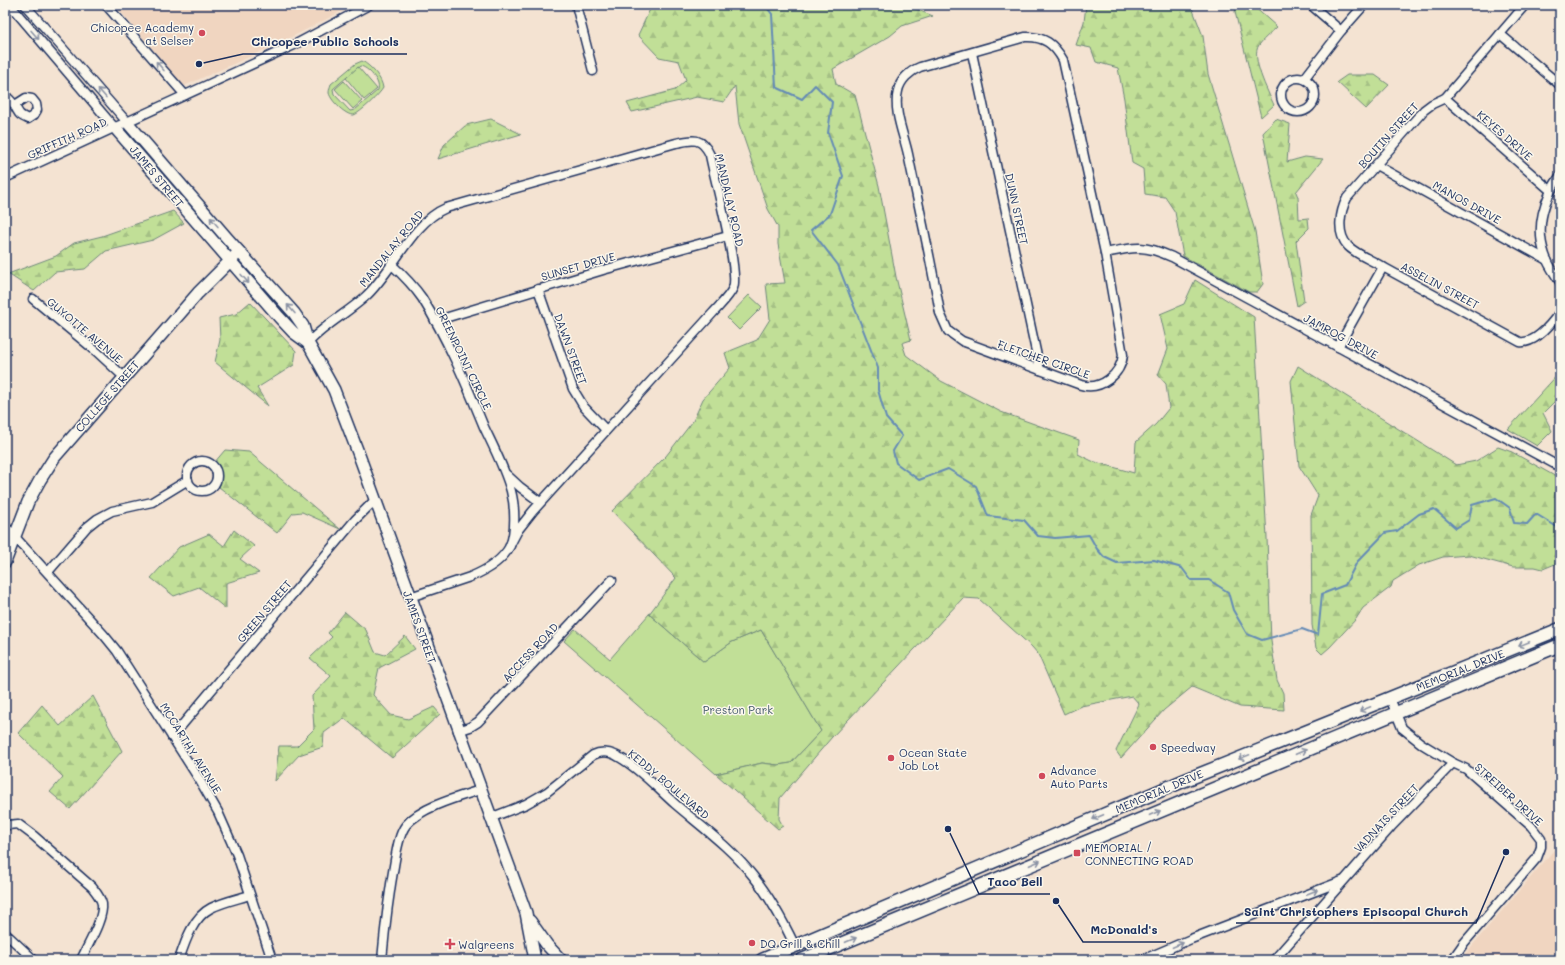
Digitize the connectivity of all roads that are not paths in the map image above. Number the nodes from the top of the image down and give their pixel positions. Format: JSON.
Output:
{"nodes":[{"id":1,"x":10,"y":5,"type":"edge"},
{"id":2,"x":24,"y":5,"type":"edge"},
{"id":3,"x":106,"y":5,"type":"edge"},
{"id":4,"x":369,"y":5,"type":"edge"},
{"id":5,"x":576,"y":5,"type":"edge"},
{"id":6,"x":1310,"y":5,"type":"edge"},
{"id":7,"x":1364,"y":5,"type":"edge"},
{"id":8,"x":1525,"y":5,"type":"edge"},
{"id":9,"x":1340,"y":31,"type":"junction"},
{"id":10,"x":1500,"y":34,"type":"junction"},
{"id":11,"x":972,"y":53,"type":"junction"},
{"id":12,"x":593,"y":71,"type":"dead end"},
{"id":13,"x":1304,"y":79,"type":"junction"},
{"id":14,"x":1560,"y":85,"type":"edge"},
{"id":15,"x":5,"y":95,"type":"edge"},
{"id":16,"x":185,"y":95,"type":"junction"},
{"id":17,"x":1445,"y":98,"type":"junction"},
{"id":18,"x":15,"y":105,"type":"dead end"},
{"id":19,"x":127,"y":122,"type":"junction"},
{"id":20,"x":115,"y":128,"type":"junction"},
{"id":21,"x":1376,"y":165,"type":"junction"},
{"id":22,"x":1560,"y":176,"type":"edge"},
{"id":23,"x":5,"y":178,"type":"edge"},
{"id":24,"x":1550,"y":190,"type":"junction"},
{"id":25,"x":728,"y":236,"type":"junction"},
{"id":26,"x":239,"y":252,"type":"junction"},
{"id":27,"x":1105,"y":253,"type":"junction"},
{"id":28,"x":1547,"y":260,"type":"junction"},
{"id":29,"x":229,"y":261,"type":"junction"},
{"id":30,"x":392,"y":264,"type":"junction"},
{"id":31,"x":1383,"y":267,"type":"junction"},
{"id":32,"x":1560,"y":282,"type":"edge"},
{"id":33,"x":538,"y":289,"type":"junction"},
{"id":34,"x":33,"y":299,"type":"dead end"},
{"id":35,"x":1560,"y":312,"type":"edge"},
{"id":36,"x":435,"y":321,"type":"junction"},
{"id":37,"x":308,"y":343,"type":"junction"},
{"id":38,"x":1338,"y":347,"type":"junction"},
{"id":39,"x":1040,"y":370,"type":"junction"},
{"id":40,"x":124,"y":377,"type":"junction"},
{"id":41,"x":606,"y":430,"type":"junction"},
{"id":42,"x":1560,"y":467,"type":"edge"},
{"id":43,"x":504,"y":471,"type":"junction"},
{"id":44,"x":188,"y":480,"type":"dead end"},
{"id":45,"x":375,"y":500,"type":"junction"},
{"id":46,"x":540,"y":502,"type":"junction"},
{"id":47,"x":5,"y":526,"type":"edge"},
{"id":48,"x":15,"y":536,"type":"junction"},
{"id":49,"x":510,"y":545,"type":"junction"},
{"id":50,"x":5,"y":562,"type":"edge"},
{"id":51,"x":48,"y":572,"type":"junction"},
{"id":52,"x":612,"y":580,"type":"dead end"},
{"id":53,"x":410,"y":597,"type":"junction"},
{"id":54,"x":1560,"y":629,"type":"edge"},
{"id":55,"x":1560,"y":645,"type":"edge"},
{"id":56,"x":1390,"y":698,"type":"junction"},
{"id":57,"x":1396,"y":713,"type":"junction"},
{"id":58,"x":458,"y":731,"type":"junction"},
{"id":59,"x":172,"y":737,"type":"junction"},
{"id":60,"x":1453,"y":763,"type":"junction"},
{"id":61,"x":480,"y":790,"type":"junction"},
{"id":62,"x":490,"y":818,"type":"junction"},
{"id":63,"x":5,"y":826,"type":"edge"},
{"id":64,"x":989,"y":863,"type":"junction"},
{"id":65,"x":999,"y":878,"type":"junction"},
{"id":66,"x":1344,"y":880,"type":"junction"},
{"id":67,"x":250,"y":894,"type":"junction"},
{"id":68,"x":526,"y":913,"type":"junction"},
{"id":69,"x":5,"y":933,"type":"edge"},
{"id":70,"x":795,"y":946,"type":"junction"},
{"id":71,"x":820,"y":956,"type":"edge"},
{"id":72,"x":34,"y":960,"type":"edge"},
{"id":73,"x":81,"y":960,"type":"edge"},
{"id":74,"x":179,"y":960,"type":"edge"},
{"id":75,"x":272,"y":960,"type":"edge"},
{"id":76,"x":382,"y":960,"type":"edge"},
{"id":77,"x":535,"y":960,"type":"edge"},
{"id":78,"x":561,"y":960,"type":"edge"},
{"id":79,"x":762,"y":960,"type":"edge"},
{"id":80,"x":802,"y":960,"type":"edge"},
{"id":81,"x":1142,"y":960,"type":"edge"},
{"id":82,"x":1274,"y":960,"type":"edge"},
{"id":83,"x":1452,"y":960,"type":"edge"}],
"edges":[{"from":1,"to":20,"type":"street","name":"JAMES STREET","one_way":true},
{"from":19,"to":2,"type":"street","name":"JAMES STREET","one_way":true},
{"from":16,"to":3,"type":"street","one_way":true},
{"from":4,"to":16,"type":"street","name":"GRIFFITH ROAD"},
{"from":5,"to":12,"type":"street"},
{"from":6,"to":9,"type":"street"},
{"from":7,"to":9,"type":"street"},
{"from":8,"to":10,"type":"street","name":"BOUTIN STREET"},
{"from":9,"to":13,"type":"street"},
{"from":10,"to":14,"type":"street"},
{"from":10,"to":17,"type":"street","name":"BOUTIN STREET"},
{"from":11,"to":27,"type":"street","name":"FLETCHER CIRCLE"},
{"from":11,"to":39,"type":"street","name":"DUNN STREET"},
{"from":11,"to":39,"type":"street","name":"FLETCHER CIRCLE"},
{"from":13,"to":13,"type":"street"},
{"from":15,"to":18,"type":"street"},
{"from":16,"to":19,"type":"street","name":"GRIFFITH ROAD"},
{"from":17,"to":21,"type":"street","name":"BOUTIN STREET"},
{"from":17,"to":24,"type":"street","name":"KEYES DRIVE"},
{"from":19,"to":20,"type":"street","name":"GRIFFITH ROAD"},
{"from":26,"to":19,"type":"main road","name":"JAMES STREET","one_way":true},
{"from":20,"to":23,"type":"street","name":"GRIFFITH ROAD"},
{"from":20,"to":29,"type":"main road","name":"JAMES STREET"},
{"from":21,"to":28,"type":"street","name":"MANOS DRIVE"},
{"from":21,"to":31,"type":"street","name":"BOUTIN STREET"},
{"from":22,"to":24,"type":"street"},
{"from":24,"to":28,"type":"street"},
{"from":25,"to":30,"type":"street","name":"MANDALAY ROAD"},
{"from":25,"to":33,"type":"street","name":"SUNSET DRIVE"},
{"from":25,"to":41,"type":"street","name":"MANDALAY ROAD"},
{"from":26,"to":29,"type":"main road","name":"COLLEGE STREET"},
{"from":37,"to":26,"type":"main road","name":"JAMES STREET","one_way":true},
{"from":27,"to":38,"type":"street","name":"JAMROG DRIVE"},
{"from":27,"to":39,"type":"street","name":"FLETCHER CIRCLE"},
{"from":28,"to":32,"type":"street"},
{"from":29,"to":37,"type":"main road","name":"JAMES STREET","one_way":true},
{"from":29,"to":40,"type":"main road","name":"COLLEGE STREET"},
{"from":30,"to":36,"type":"street","name":"GREENPOINT CIRCLE"},
{"from":30,"to":37,"type":"street","name":"MANDALAY ROAD"},
{"from":31,"to":35,"type":"street","name":"ASSELIN STREET"},
{"from":31,"to":38,"type":"street","name":"ASSELIN STREET"},
{"from":33,"to":36,"type":"street","name":"SUNSET DRIVE"},
{"from":33,"to":41,"type":"street","name":"DAWN STREET"},
{"from":34,"to":40,"type":"street","name":"GUYOTTE AVENUE"},
{"from":36,"to":43,"type":"street","name":"GREENPOINT CIRCLE"},
{"from":37,"to":45,"type":"main road","name":"JAMES STREET"},
{"from":38,"to":42,"type":"street","name":"JAMROG DRIVE"},
{"from":40,"to":48,"type":"main road","name":"COLLEGE STREET"},
{"from":41,"to":46,"type":"street","name":"MANDALAY ROAD"},
{"from":43,"to":46,"type":"street","name":"GREENPOINT CIRCLE"},
{"from":43,"to":49,"type":"street","name":"GREENPOINT CIRCLE"},
{"from":44,"to":51,"type":"street"},
{"from":45,"to":53,"type":"main road","name":"JAMES STREET"},
{"from":45,"to":59,"type":"street","name":"GREEN STREET"},
{"from":46,"to":49,"type":"street","name":"MANDALAY ROAD"},
{"from":47,"to":48,"type":"street"},
{"from":48,"to":50,"type":"main road","name":"COLLEGE STREET"},
{"from":48,"to":51,"type":"street"},
{"from":49,"to":53,"type":"street","name":"GREENPOINT CIRCLE"},
{"from":51,"to":59,"type":"street","name":"MCCARTHY AVENUE"},
{"from":52,"to":58,"type":"street","name":"ACCESS ROAD"},
{"from":53,"to":58,"type":"main road","name":"JAMES STREET"},
{"from":54,"to":56,"type":"main road","name":"MEMORIAL DRIVE","one_way":true},
{"from":55,"to":57,"type":"main road","name":"MEMORIAL DRIVE"},
{"from":56,"to":57,"type":"street"},
{"from":56,"to":64,"type":"main road","name":"MEMORIAL DRIVE","one_way":true},
{"from":57,"to":60,"type":"street"},
{"from":65,"to":57,"type":"main road","name":"MEMORIAL DRIVE","one_way":true},
{"from":58,"to":61,"type":"main road","name":"JAMES STREET"},
{"from":59,"to":67,"type":"street","name":"MCCARTHY AVENUE"},
{"from":60,"to":66,"type":"street","name":"VADNAIS STREET"},
{"from":60,"to":83,"type":"street","name":"STREIBER DRIVE"},
{"from":61,"to":62,"type":"main road","name":"JAMES STREET"},
{"from":61,"to":76,"type":"street"},
{"from":62,"to":68,"type":"main road","name":"JAMES STREET"},
{"from":62,"to":70,"type":"street","name":"KEDDY BOULEVARD"},
{"from":63,"to":73,"type":"street"},
{"from":64,"to":65,"type":"main road"},
{"from":64,"to":70,"type":"main road","name":"MEMORIAL DRIVE"},
{"from":71,"to":65,"type":"main road","name":"MEMORIAL DRIVE","one_way":true},
{"from":81,"to":66,"type":"street","one_way":true},
{"from":66,"to":82,"type":"street","name":"VADNAIS STREET"},
{"from":67,"to":74,"type":"street"},
{"from":67,"to":75,"type":"street","name":"MCCARTHY AVENUE"},
{"from":68,"to":77,"type":"main road","name":"JAMES STREET"},
{"from":68,"to":78,"type":"main road","name":"JAMES STREET"},
{"from":69,"to":72,"type":"street"},
{"from":70,"to":79,"type":"main road","name":"MEMORIAL DRIVE"},
{"from":71,"to":80,"type":"main road","name":"MEMORIAL DRIVE"}]}
